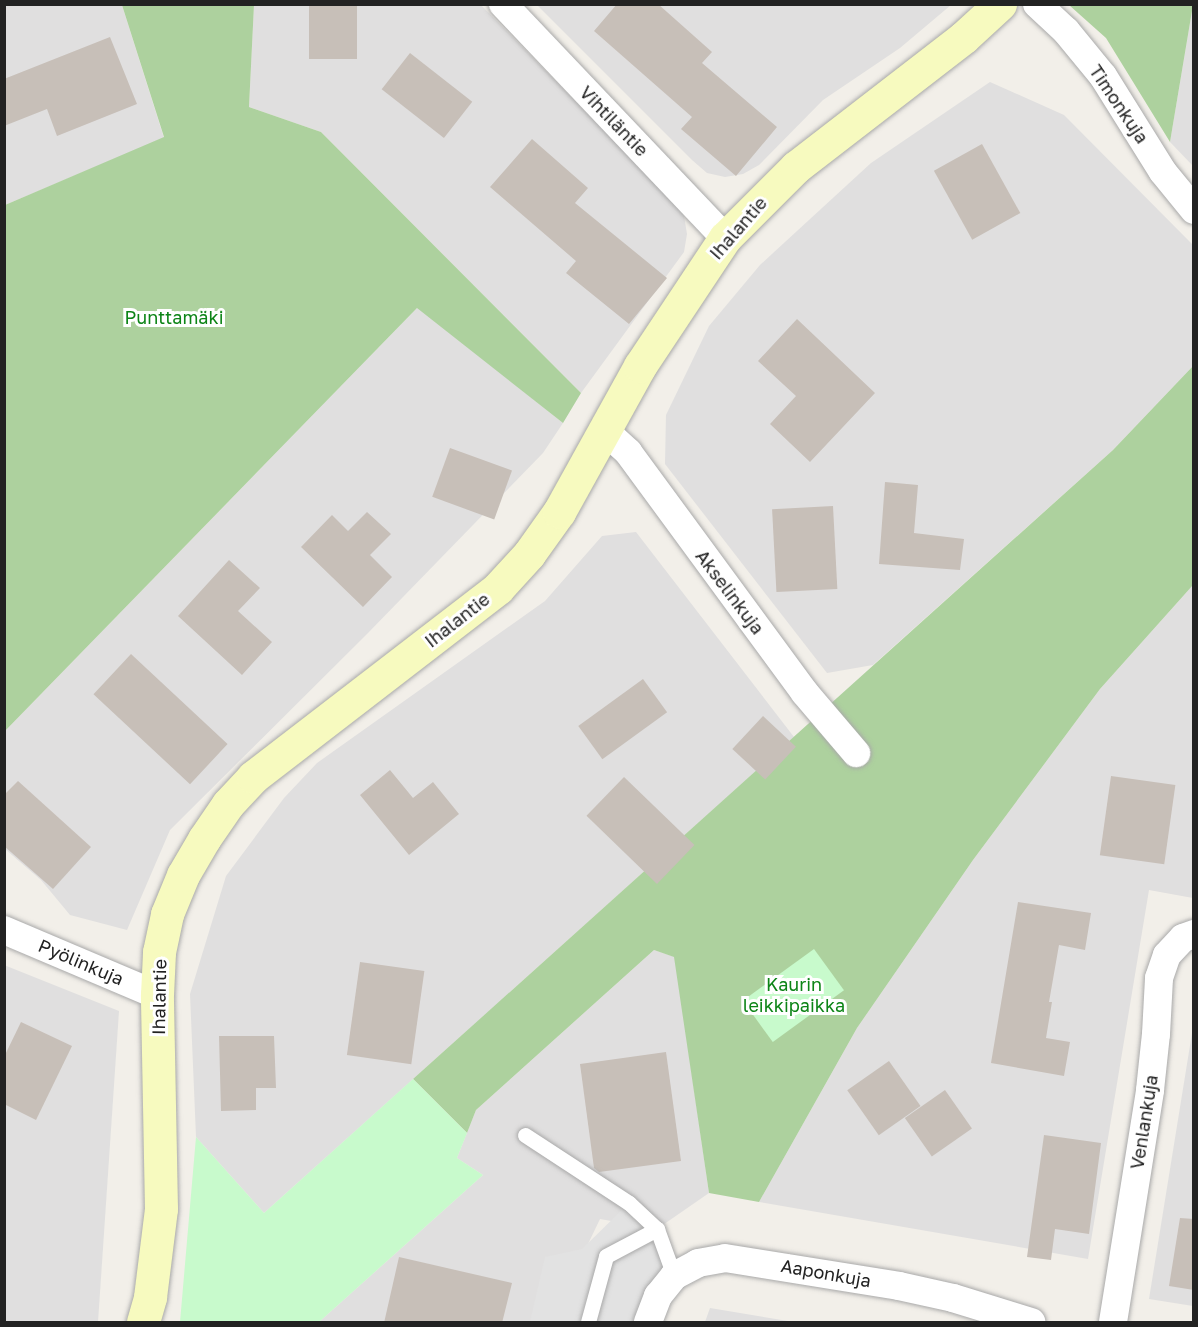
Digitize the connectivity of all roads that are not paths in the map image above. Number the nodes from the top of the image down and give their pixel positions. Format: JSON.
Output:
{"nodes":[{"id":1,"x":504,"y":4,"type":"edge"},
{"id":2,"x":1000,"y":4,"type":"edge"},
{"id":3,"x":1037,"y":4,"type":"edge"},
{"id":4,"x":1194,"y":210,"type":"edge"},
{"id":5,"x":725,"y":238,"type":"junction"},
{"id":6,"x":606,"y":432,"type":"junction"},
{"id":7,"x":856,"y":753,"type":"dead end"},
{"id":8,"x":4,"y":930,"type":"edge"},
{"id":9,"x":1194,"y":934,"type":"edge"},
{"id":10,"x":157,"y":995,"type":"junction"},
{"id":11,"x":525,"y":1136,"type":"dead end"},
{"id":12,"x":657,"y":1229,"type":"junction"},
{"id":13,"x":674,"y":1276,"type":"junction"},
{"id":14,"x":143,"y":1323,"type":"edge"},
{"id":15,"x":588,"y":1323,"type":"edge"},
{"id":16,"x":648,"y":1323,"type":"edge"},
{"id":17,"x":1031,"y":1323,"type":"edge"},
{"id":18,"x":1113,"y":1323,"type":"edge"}],
"edges":[{"from":1,"to":5,"type":"street","name":"Vihtiläntie"},
{"from":2,"to":5,"type":"street","name":"Ihalantie"},
{"from":3,"to":4,"type":"street","name":"Timonkuja"},
{"from":5,"to":6,"type":"street","name":"Ihalantie"},
{"from":6,"to":7,"type":"street","name":"Akselinkuja"},
{"from":6,"to":10,"type":"street","name":"Ihalantie"},
{"from":8,"to":10,"type":"street","name":"Pyölinkuja"},
{"from":9,"to":18,"type":"street","name":"Venlankuja"},
{"from":10,"to":14,"type":"street","name":"Ihalantie"},
{"from":11,"to":12,"type":"lane"},
{"from":12,"to":13,"type":"lane"},
{"from":12,"to":15,"type":"lane"},
{"from":13,"to":16,"type":"street","name":"Aaponkuja"},
{"from":13,"to":17,"type":"street","name":"Aaponkuja"}]}
